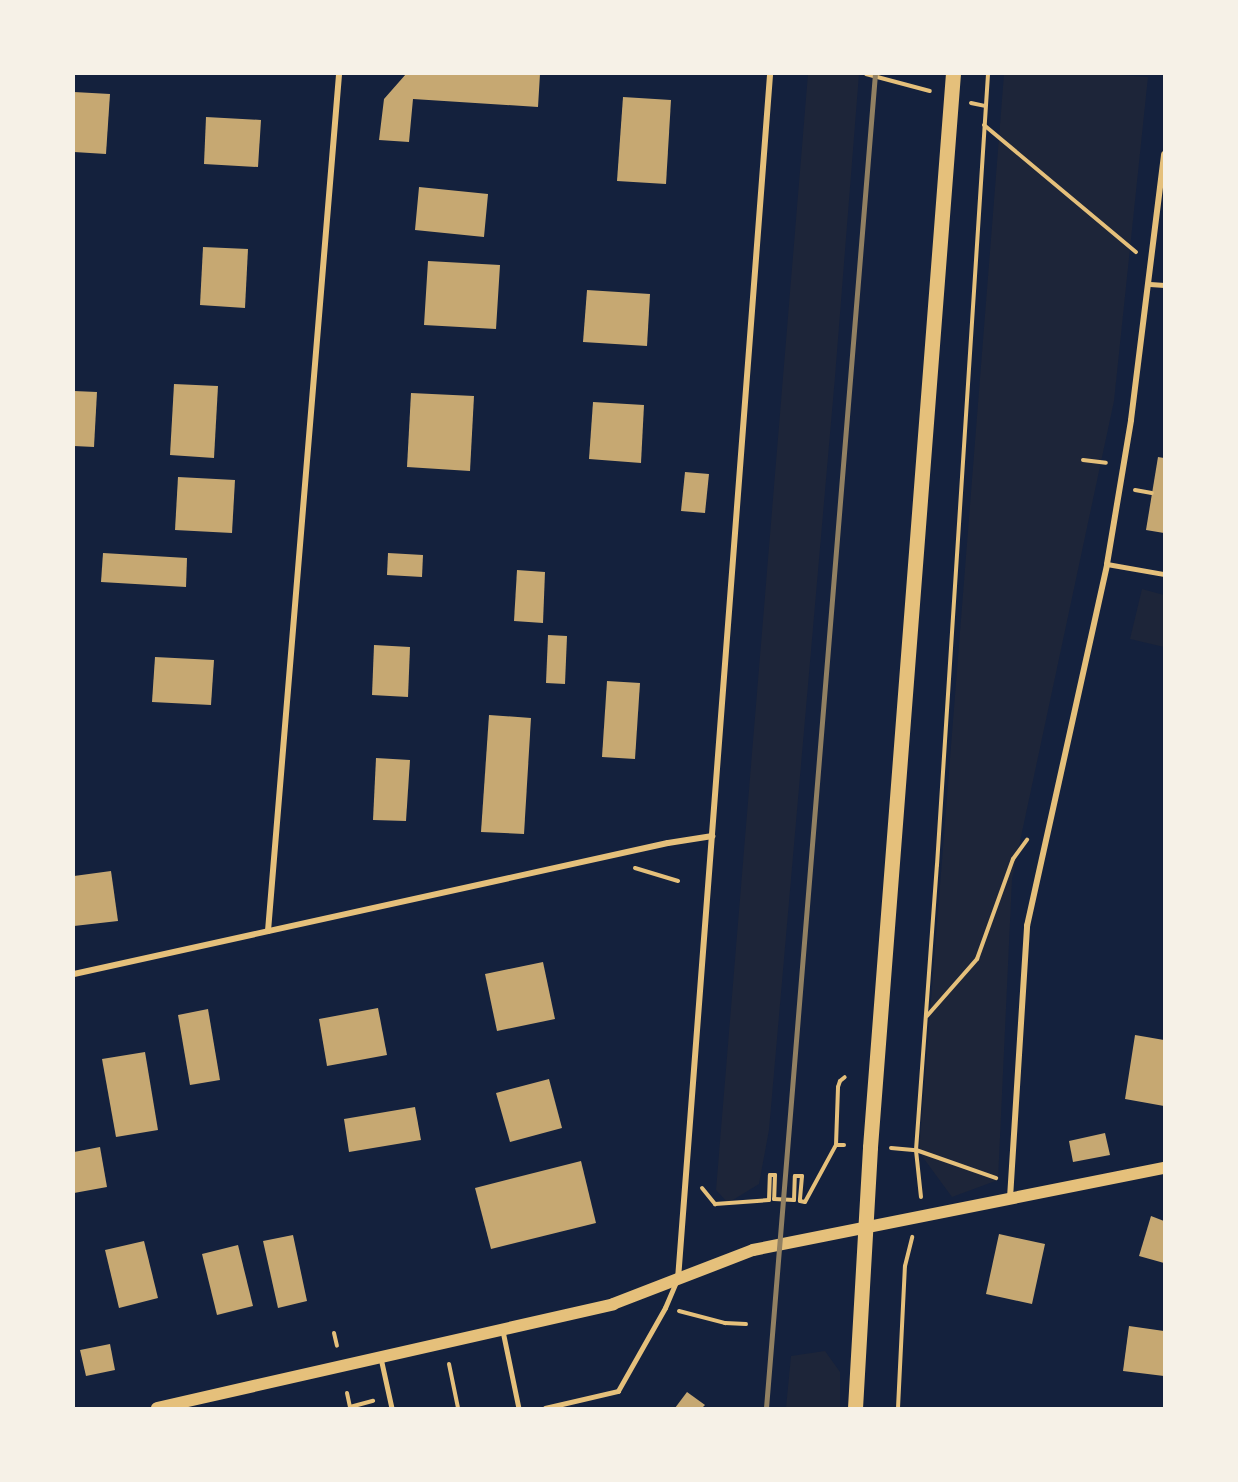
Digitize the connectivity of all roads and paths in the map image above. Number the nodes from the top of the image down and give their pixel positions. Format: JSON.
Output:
{"nodes":[{"id":1,"x":339,"y":74,"type":"edge"},
{"id":2,"x":770,"y":74,"type":"edge"},
{"id":3,"x":866,"y":74,"type":"edge"},
{"id":4,"x":953,"y":74,"type":"edge"},
{"id":5,"x":988,"y":74,"type":"edge"},
{"id":6,"x":952,"y":97,"type":"junction"},
{"id":7,"x":985,"y":106,"type":"junction"},
{"id":8,"x":984,"y":125,"type":"junction"},
{"id":9,"x":1164,"y":154,"type":"edge"},
{"id":10,"x":1152,"y":266,"type":"junction"},
{"id":11,"x":1150,"y":284,"type":"junction"},
{"id":12,"x":1164,"y":285,"type":"edge"},
{"id":13,"x":1083,"y":460,"type":"dead end"},
{"id":14,"x":1123,"y":466,"type":"junction"},
{"id":15,"x":1107,"y":564,"type":"junction"},
{"id":16,"x":1164,"y":574,"type":"edge"},
{"id":17,"x":1054,"y":802,"type":"junction"},
{"id":18,"x":712,"y":836,"type":"junction"},
{"id":19,"x":268,"y":931,"type":"junction"},
{"id":20,"x":74,"y":974,"type":"edge"},
{"id":21,"x":926,"y":1017,"type":"junction"},
{"id":22,"x":845,"y":1077,"type":"dead end"},
{"id":23,"x":836,"y":1145,"type":"junction"},
{"id":24,"x":844,"y":1146,"type":"dead end"},
{"id":25,"x":889,"y":1148,"type":"dead end"},
{"id":26,"x":916,"y":1150,"type":"junction"},
{"id":27,"x":1164,"y":1168,"type":"edge"},
{"id":28,"x":1010,"y":1184,"type":"junction"},
{"id":29,"x":700,"y":1187,"type":"dead end"},
{"id":30,"x":921,"y":1197,"type":"dead end"},
{"id":31,"x":1010,"y":1198,"type":"junction"},
{"id":32,"x":865,"y":1227,"type":"junction"},
{"id":33,"x":913,"y":1233,"type":"dead end"},
{"id":34,"x":678,"y":1280,"type":"junction"},
{"id":35,"x":665,"y":1308,"type":"junction"},
{"id":36,"x":746,"y":1324,"type":"dead end"},
{"id":37,"x":503,"y":1330,"type":"junction"},
{"id":38,"x":334,"y":1333,"type":"dead end"},
{"id":39,"x":338,"y":1353,"type":"dead end"},
{"id":40,"x":381,"y":1358,"type":"junction"},
{"id":41,"x":449,"y":1364,"type":"dead end"},
{"id":42,"x":347,"y":1393,"type":"dead end"},
{"id":43,"x":382,"y":1398,"type":"dead end"},
{"id":44,"x":157,"y":1408,"type":"edge"},
{"id":45,"x":392,"y":1408,"type":"edge"},
{"id":46,"x":458,"y":1408,"type":"edge"},
{"id":47,"x":519,"y":1408,"type":"edge"},
{"id":48,"x":545,"y":1408,"type":"edge"},
{"id":49,"x":856,"y":1408,"type":"edge"},
{"id":50,"x":898,"y":1408,"type":"edge"}],
"edges":[{"from":1,"to":19,"type":"street"},
{"from":2,"to":18,"type":"street"},
{"from":3,"to":6,"type":"path"},
{"from":4,"to":6,"type":"main road"},
{"from":5,"to":7,"type":"path"},
{"from":6,"to":7,"type":"path"},
{"from":6,"to":32,"type":"main road"},
{"from":7,"to":8,"type":"path"},
{"from":8,"to":10,"type":"path"},
{"from":8,"to":21,"type":"path"},
{"from":9,"to":10,"type":"street"},
{"from":10,"to":11,"type":"street"},
{"from":11,"to":12,"type":"lane"},
{"from":11,"to":14,"type":"street"},
{"from":13,"to":14,"type":"path"},
{"from":14,"to":15,"type":"street"},
{"from":15,"to":16,"type":"lane"},
{"from":15,"to":17,"type":"street"},
{"from":17,"to":21,"type":"path"},
{"from":17,"to":28,"type":"street"},
{"from":18,"to":19,"type":"street"},
{"from":18,"to":34,"type":"street"},
{"from":19,"to":20,"type":"street"},
{"from":21,"to":26,"type":"path"},
{"from":22,"to":23,"type":"path"},
{"from":23,"to":24,"type":"path"},
{"from":23,"to":29,"type":"path"},
{"from":25,"to":26,"type":"path"},
{"from":26,"to":28,"type":"path"},
{"from":26,"to":30,"type":"path"},
{"from":27,"to":31,"type":"main road"},
{"from":28,"to":31,"type":"street"},
{"from":31,"to":32,"type":"main road"},
{"from":32,"to":34,"type":"main road"},
{"from":32,"to":49,"type":"main road"},
{"from":33,"to":50,"type":"path"},
{"from":34,"to":35,"type":"lane"},
{"from":34,"to":37,"type":"main road"},
{"from":35,"to":36,"type":"path"},
{"from":35,"to":48,"type":"lane"},
{"from":37,"to":40,"type":"main road"},
{"from":37,"to":47,"type":"lane"},
{"from":38,"to":39,"type":"path"},
{"from":40,"to":44,"type":"main road"},
{"from":40,"to":45,"type":"lane"},
{"from":41,"to":46,"type":"path"},
{"from":42,"to":43,"type":"path"}]}
